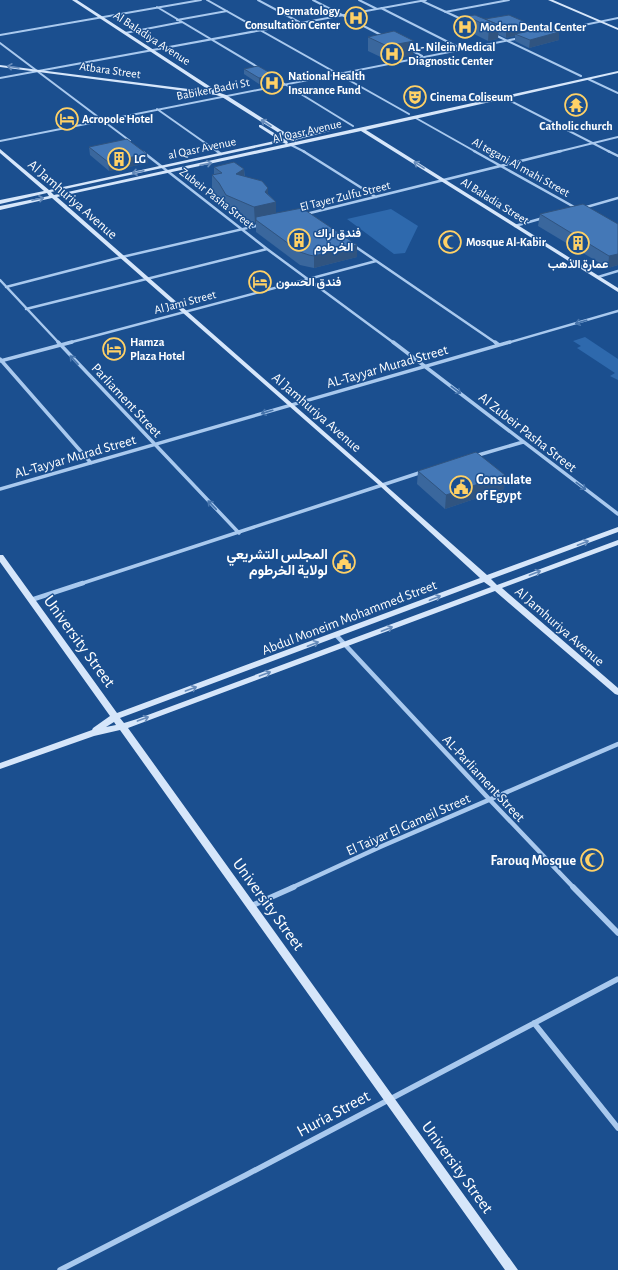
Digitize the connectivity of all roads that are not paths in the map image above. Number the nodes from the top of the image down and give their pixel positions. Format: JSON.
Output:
{"nodes":[{"id":1,"x":74,"y":0,"type":"edge"},
{"id":2,"x":201,"y":0,"type":"edge"},
{"id":3,"x":207,"y":0,"type":"edge"},
{"id":4,"x":258,"y":0,"type":"edge"},
{"id":5,"x":313,"y":0,"type":"edge"},
{"id":6,"x":359,"y":0,"type":"edge"},
{"id":7,"x":420,"y":0,"type":"edge"},
{"id":8,"x":426,"y":0,"type":"edge"},
{"id":9,"x":509,"y":0,"type":"edge"},
{"id":10,"x":550,"y":0,"type":"edge"},
{"id":11,"x":157,"y":7,"type":"junction"},
{"id":12,"x":381,"y":8,"type":"junction"},
{"id":13,"x":377,"y":9,"type":"junction"},
{"id":14,"x":228,"y":11,"type":"junction"},
{"id":15,"x":445,"y":12,"type":"junction"},
{"id":16,"x":343,"y":15,"type":"junction"},
{"id":17,"x":101,"y":17,"type":"junction"},
{"id":18,"x":618,"y":18,"type":"edge"},
{"id":19,"x":177,"y":20,"type":"junction"},
{"id":20,"x":601,"y":21,"type":"junction"},
{"id":21,"x":182,"y":22,"type":"junction"},
{"id":22,"x":299,"y":22,"type":"junction"},
{"id":23,"x":473,"y":25,"type":"edge"},
{"id":24,"x":618,"y":29,"type":"edge"},
{"id":25,"x":261,"y":30,"type":"junction"},
{"id":26,"x":488,"y":31,"type":"edge"},
{"id":27,"x":125,"y":32,"type":"junction"},
{"id":28,"x":547,"y":33,"type":"edge"},
{"id":29,"x":0,"y":35,"type":"edge"},
{"id":30,"x":524,"y":38,"type":"edge"},
{"id":31,"x":210,"y":39,"type":"junction"},
{"id":32,"x":389,"y":39,"type":"edge"},
{"id":33,"x":509,"y":41,"type":"junction"},
{"id":34,"x":0,"y":42,"type":"edge"},
{"id":35,"x":402,"y":46,"type":"edge"},
{"id":36,"x":462,"y":49,"type":"junction"},
{"id":37,"x":152,"y":50,"type":"junction"},
{"id":38,"x":422,"y":56,"type":"junction"},
{"id":39,"x":0,"y":66,"type":"edge"},
{"id":40,"x":618,"y":69,"type":"edge"},
{"id":41,"x":39,"y":71,"type":"junction"},
{"id":42,"x":618,"y":72,"type":"edge"},
{"id":43,"x":337,"y":73,"type":"junction"},
{"id":44,"x":581,"y":76,"type":"junction"},
{"id":45,"x":0,"y":78,"type":"edge"},
{"id":46,"x":588,"y":79,"type":"junction"},
{"id":47,"x":285,"y":84,"type":"junction"},
{"id":48,"x":618,"y":93,"type":"edge"},
{"id":49,"x":218,"y":96,"type":"junction"},
{"id":50,"x":224,"y":96,"type":"junction"},
{"id":51,"x":503,"y":97,"type":"junction"},
{"id":52,"x":157,"y":109,"type":"junction"},
{"id":53,"x":409,"y":114,"type":"junction"},
{"id":54,"x":414,"y":117,"type":"junction"},
{"id":55,"x":103,"y":120,"type":"junction"},
{"id":56,"x":353,"y":126,"type":"junction"},
{"id":57,"x":362,"y":129,"type":"junction"},
{"id":58,"x":618,"y":137,"type":"edge"},
{"id":59,"x":292,"y":139,"type":"junction"},
{"id":60,"x":0,"y":141,"type":"edge"},
{"id":61,"x":284,"y":141,"type":"junction"},
{"id":62,"x":593,"y":143,"type":"junction"},
{"id":63,"x":133,"y":144,"type":"edge"},
{"id":64,"x":291,"y":146,"type":"junction"},
{"id":65,"x":300,"y":146,"type":"junction"},
{"id":66,"x":138,"y":148,"type":"edge"},
{"id":67,"x":0,"y":150,"type":"edge"},
{"id":68,"x":221,"y":154,"type":"junction"},
{"id":69,"x":618,"y":156,"type":"edge"},
{"id":70,"x":501,"y":166,"type":"junction"},
{"id":71,"x":162,"y":167,"type":"junction"},
{"id":72,"x":169,"y":172,"type":"junction"},
{"id":73,"x":443,"y":180,"type":"junction"},
{"id":74,"x":46,"y":191,"type":"junction"},
{"id":75,"x":52,"y":196,"type":"junction"},
{"id":76,"x":376,"y":197,"type":"junction"},
{"id":77,"x":618,"y":198,"type":"edge"},
{"id":78,"x":0,"y":202,"type":"edge"},
{"id":79,"x":0,"y":208,"type":"edge"},
{"id":80,"x":577,"y":209,"type":"junction"},
{"id":81,"x":570,"y":211,"type":"edge"},
{"id":82,"x":584,"y":213,"type":"edge"},
{"id":83,"x":308,"y":214,"type":"junction"},
{"id":84,"x":301,"y":216,"type":"edge"},
{"id":85,"x":550,"y":216,"type":"edge"},
{"id":86,"x":313,"y":217,"type":"edge"},
{"id":87,"x":265,"y":224,"type":"edge"},
{"id":88,"x":515,"y":226,"type":"junction"},
{"id":89,"x":244,"y":229,"type":"junction"},
{"id":90,"x":350,"y":243,"type":"edge"},
{"id":91,"x":267,"y":249,"type":"junction"},
{"id":92,"x":122,"y":257,"type":"junction"},
{"id":93,"x":376,"y":261,"type":"junction"},
{"id":94,"x":618,"y":272,"type":"edge"},
{"id":95,"x":598,"y":277,"type":"junction"},
{"id":96,"x":307,"y":278,"type":"junction"},
{"id":97,"x":146,"y":279,"type":"junction"},
{"id":98,"x":0,"y":280,"type":"edge"},
{"id":99,"x":6,"y":287,"type":"junction"},
{"id":100,"x":618,"y":290,"type":"edge"},
{"id":101,"x":26,"y":309,"type":"junction"},
{"id":102,"x":618,"y":311,"type":"edge"},
{"id":103,"x":185,"y":312,"type":"junction"},
{"id":104,"x":60,"y":344,"type":"junction"},
{"id":105,"x":499,"y":345,"type":"junction"},
{"id":106,"x":0,"y":360,"type":"edge"},
{"id":107,"x":425,"y":366,"type":"junction"},
{"id":108,"x":292,"y":405,"type":"junction"},
{"id":109,"x":523,"y":442,"type":"junction"},
{"id":110,"x":154,"y":445,"type":"junction"},
{"id":111,"x":473,"y":457,"type":"edge"},
{"id":112,"x":91,"y":462,"type":"junction"},
{"id":113,"x":429,"y":470,"type":"edge"},
{"id":114,"x":382,"y":484,"type":"junction"},
{"id":115,"x":0,"y":489,"type":"edge"},
{"id":116,"x":618,"y":514,"type":"edge"},
{"id":117,"x":618,"y":529,"type":"edge"},
{"id":118,"x":239,"y":533,"type":"junction"},
{"id":119,"x":618,"y":542,"type":"edge"},
{"id":120,"x":0,"y":556,"type":"edge"},
{"id":121,"x":486,"y":579,"type":"junction"},
{"id":122,"x":496,"y":588,"type":"junction"},
{"id":123,"x":31,"y":600,"type":"junction"},
{"id":124,"x":336,"y":635,"type":"junction"},
{"id":125,"x":345,"y":645,"type":"junction"},
{"id":126,"x":618,"y":692,"type":"edge"},
{"id":127,"x":115,"y":717,"type":"junction"},
{"id":128,"x":122,"y":727,"type":"junction"},
{"id":129,"x":92,"y":733,"type":"junction"},
{"id":130,"x":618,"y":744,"type":"edge"},
{"id":131,"x":0,"y":766,"type":"edge"},
{"id":132,"x":490,"y":800,"type":"junction"},
{"id":133,"x":251,"y":906,"type":"junction"},
{"id":134,"x":618,"y":934,"type":"edge"},
{"id":135,"x":618,"y":979,"type":"edge"},
{"id":136,"x":534,"y":1023,"type":"junction"},
{"id":137,"x":389,"y":1099,"type":"junction"},
{"id":138,"x":618,"y":1128,"type":"edge"},
{"id":139,"x":60,"y":1270,"type":"edge"},
{"id":140,"x":512,"y":1270,"type":"edge"}],
"edges":[{"from":1,"to":17,"type":"main road","name":"Al Baladiya Avenue"},
{"from":2,"to":11,"type":"street"},
{"from":3,"to":14,"type":"street"},
{"from":4,"to":22,"type":"street"},
{"from":5,"to":16,"type":"street"},
{"from":6,"to":13,"type":"street"},
{"from":7,"to":8,"type":"street"},
{"from":7,"to":12,"type":"street"},
{"from":7,"to":15,"type":"street"},
{"from":9,"to":15,"type":"street"},
{"from":10,"to":20,"type":"main road"},
{"from":11,"to":17,"type":"street"},
{"from":11,"to":19,"type":"street"},
{"from":12,"to":13,"type":"street"},
{"from":12,"to":36,"type":"street"},
{"from":13,"to":16,"type":"street"},
{"from":14,"to":19,"type":"street"},
{"from":14,"to":25,"type":"street"},
{"from":15,"to":23,"type":"street"},
{"from":16,"to":22,"type":"street"},
{"from":16,"to":32,"type":"street"},
{"from":17,"to":27,"type":"main road","name":"Al Baladiya Avenue"},
{"from":17,"to":29,"type":"street"},
{"from":18,"to":20,"type":"street"},
{"from":19,"to":21,"type":"street"},
{"from":20,"to":24,"type":"main road"},
{"from":20,"to":28,"type":"street"},
{"from":21,"to":27,"type":"street"},
{"from":21,"to":31,"type":"street"},
{"from":22,"to":25,"type":"street"},
{"from":25,"to":31,"type":"street"},
{"from":25,"to":43,"type":"street"},
{"from":26,"to":33,"type":"street"},
{"from":27,"to":37,"type":"main road","name":"Al Baladiya Avenue"},
{"from":30,"to":33,"type":"street","name":"Babiker Badri St"},
{"from":31,"to":37,"type":"street"},
{"from":31,"to":47,"type":"street"},
{"from":33,"to":36,"type":"street","name":"Babiker Badri St"},
{"from":33,"to":44,"type":"street"},
{"from":34,"to":41,"type":"street"},
{"from":35,"to":38,"type":"street"},
{"from":36,"to":38,"type":"street","name":"Babiker Badri St"},
{"from":37,"to":41,"type":"street"},
{"from":37,"to":49,"type":"main road","name":"Al Baladiya Avenue"},
{"from":38,"to":43,"type":"street","name":"Babiker Badri St"},
{"from":41,"to":39,"type":"main road","name":"Atbara Street","one_way":true},
{"from":40,"to":44,"type":"main road"},
{"from":41,"to":45,"type":"street"},
{"from":41,"to":49,"type":"main road","name":"Atbara Street"},
{"from":41,"to":55,"type":"street"},
{"from":42,"to":46,"type":"main road","name":"Al Qasr Avenue"},
{"from":43,"to":47,"type":"street","name":"Babiker Badri St"},
{"from":43,"to":53,"type":"street"},
{"from":44,"to":53,"type":"main road"},
{"from":46,"to":48,"type":"street"},
{"from":46,"to":51,"type":"main road","name":"Al Qasr Avenue"},
{"from":47,"to":50,"type":"street","name":"Babiker Badri St"},
{"from":47,"to":56,"type":"street"},
{"from":49,"to":50,"type":"main road","name":"Al Baladiya Avenue"},
{"from":49,"to":52,"type":"street","name":"Babiker Badri St"},
{"from":49,"to":61,"type":"main road","name":"Al Baladiya Avenue"},
{"from":59,"to":50,"type":"main road","name":"Al Baladiya Avenue","one_way":true},
{"from":51,"to":54,"type":"main road","name":"Al Qasr Avenue"},
{"from":51,"to":62,"type":"street"},
{"from":52,"to":55,"type":"street","name":"Babiker Badri St"},
{"from":52,"to":68,"type":"street"},
{"from":53,"to":56,"type":"main road","name":"al Qasr Avenue"},
{"from":54,"to":57,"type":"main road","name":"Al Qasr Avenue"},
{"from":54,"to":70,"type":"street","name":"Al tegani Al mahi Street"},
{"from":55,"to":60,"type":"street","name":"Babiker Badri St"},
{"from":55,"to":63,"type":"street"},
{"from":56,"to":59,"type":"main road","name":"al Qasr Avenue"},
{"from":57,"to":65,"type":"main road","name":"Al Qasr Avenue"},
{"from":73,"to":57,"type":"main road","name":"Al Baladia Street","one_way":true},
{"from":58,"to":62,"type":"street","name":"El Tayer Zulfu Street"},
{"from":59,"to":61,"type":"main road","name":"al Qasr Avenue"},
{"from":59,"to":65,"type":"main road","name":"Al Baladiya Avenue"},
{"from":61,"to":64,"type":"main road","name":"Al Baladiya Avenue"},
{"from":61,"to":68,"type":"main road","name":"al Qasr Avenue"},
{"from":62,"to":69,"type":"street"},
{"from":62,"to":70,"type":"street","name":"El Tayer Zulfu Street"},
{"from":64,"to":65,"type":"main road","name":"Al Qasr Avenue"},
{"from":72,"to":64,"type":"main road","name":"Al Qasr Avenue","one_way":true},
{"from":65,"to":76,"type":"street"},
{"from":66,"to":71,"type":"street","name":"Zubeir Pasha Street"},
{"from":67,"to":74,"type":"main road","name":"Al Jamhuriya Avenue"},
{"from":68,"to":71,"type":"main road","name":"al Qasr Avenue"},
{"from":70,"to":73,"type":"street","name":"El Tayer Zulfu Street"},
{"from":70,"to":80,"type":"street","name":"Al tegani Al mahi Street"},
{"from":71,"to":72,"type":"street","name":"Zubeir Pasha Street"},
{"from":71,"to":74,"type":"main road","name":"al Qasr Avenue","one_way":true},
{"from":72,"to":75,"type":"main road","name":"Al Qasr Avenue"},
{"from":72,"to":89,"type":"street","name":"Zubeir Pasha Street"},
{"from":73,"to":76,"type":"street","name":"El Tayer Zulfu Street"},
{"from":73,"to":88,"type":"main road","name":"Al Baladia Street"},
{"from":74,"to":75,"type":"main road","name":"Al Jamhuriya Avenue"},
{"from":74,"to":78,"type":"main road","name":"al Qasr Avenue"},
{"from":79,"to":75,"type":"main road","name":"Al Qasr Avenue","one_way":true},
{"from":75,"to":92,"type":"main road","name":"Al Jamhuriya Avenue"},
{"from":76,"to":83,"type":"street","name":"El Tayer Zulfu Street"},
{"from":77,"to":80,"type":"street"},
{"from":80,"to":81,"type":"street"},
{"from":80,"to":82,"type":"street","name":"Al tegani Al mahi Street"},
{"from":83,"to":84,"type":"street","name":"El Tayer Zulfu Street"},
{"from":83,"to":86,"type":"street"},
{"from":85,"to":88,"type":"street"},
{"from":87,"to":89,"type":"street"},
{"from":88,"to":95,"type":"main road","name":"Al Baladia Street"},
{"from":89,"to":91,"type":"street","name":"Zubeir Pasha Street"},
{"from":89,"to":92,"type":"street"},
{"from":90,"to":93,"type":"street"},
{"from":91,"to":96,"type":"street","name":"Zubeir Pasha Street"},
{"from":91,"to":97,"type":"street"},
{"from":92,"to":97,"type":"main road","name":"Al Jamhuriya Avenue"},
{"from":92,"to":99,"type":"street"},
{"from":93,"to":96,"type":"street","name":"Al Jami Street"},
{"from":93,"to":105,"type":"street"},
{"from":94,"to":95,"type":"street"},
{"from":95,"to":100,"type":"main road","name":"Al Baladia Street"},
{"from":96,"to":103,"type":"street","name":"Al Jami Street"},
{"from":96,"to":107,"type":"street","name":"Zubeir Pasha Street"},
{"from":97,"to":101,"type":"street"},
{"from":97,"to":103,"type":"main road","name":"Al Jamhuriya Avenue"},
{"from":98,"to":99,"type":"street","name":"Parliament Street"},
{"from":99,"to":101,"type":"street","name":"Parliament Street"},
{"from":101,"to":104,"type":"street","name":"Parliament Street"},
{"from":102,"to":105,"type":"street","name":"AL-Tayyar Murad Street","one_way":true},
{"from":103,"to":104,"type":"street","name":"Al Jami Street"},
{"from":103,"to":108,"type":"main road","name":"Al Jamhuriya Avenue"},
{"from":104,"to":106,"type":"street","name":"Al Jami Street"},
{"from":110,"to":104,"type":"street","name":"Parliament Street","one_way":true},
{"from":105,"to":107,"type":"street","name":"AL-Tayyar Murad Street"},
{"from":106,"to":112,"type":"street"},
{"from":107,"to":108,"type":"street","name":"AL-Tayyar Murad Street"},
{"from":107,"to":109,"type":"street","name":"Al Zubeir Pasha Street","one_way":true},
{"from":108,"to":110,"type":"street","name":"AL-Tayyar Murad Street","one_way":true},
{"from":108,"to":114,"type":"main road","name":"Al Jamhuriya Avenue"},
{"from":109,"to":111,"type":"street"},
{"from":109,"to":116,"type":"street","name":"Al Zubeir Pasha Street","one_way":true},
{"from":110,"to":112,"type":"street","name":"AL-Tayyar Murad Street"},
{"from":118,"to":110,"type":"street","name":"Parliament Street","one_way":true},
{"from":112,"to":115,"type":"street","name":"AL-Tayyar Murad Street"},
{"from":113,"to":114,"type":"street"},
{"from":114,"to":118,"type":"street"},
{"from":114,"to":121,"type":"main road","name":"Al Jamhuriya Avenue"},
{"from":121,"to":117,"type":"main road","name":"Abdul Moneim Mohammed Street","one_way":true},
{"from":118,"to":123,"type":"street"},
{"from":122,"to":119,"type":"main road","name":"Abdul Moneim Mohammed Street","one_way":true},
{"from":120,"to":123,"type":"main road","name":"University Street"},
{"from":121,"to":122,"type":"main road","name":"Al Jamhuriya Avenue"},
{"from":124,"to":121,"type":"main road","name":"Abdul Moneim Mohammed Street","one_way":true},
{"from":125,"to":122,"type":"main road","name":"Abdul Moneim Mohammed Street","one_way":true},
{"from":122,"to":126,"type":"main road","name":"Al Jamhuriya Avenue"},
{"from":123,"to":127,"type":"main road","name":"University Street"},
{"from":124,"to":125,"type":"street","name":"AL-Parliament Street"},
{"from":127,"to":124,"type":"main road","name":"Abdul Moneim Mohammed Street","one_way":true},
{"from":128,"to":125,"type":"main road","name":"Abdul Moneim Mohammed Street","one_way":true},
{"from":125,"to":132,"type":"street","name":"AL-Parliament Street"},
{"from":127,"to":128,"type":"main road","name":"University Street"},
{"from":127,"to":129,"type":"main road","name":"Abdul Moneim Mohammed Street"},
{"from":128,"to":129,"type":"main road","name":"Abdul Moneim Mohammed Street"},
{"from":128,"to":133,"type":"main road","name":"University Street"},
{"from":129,"to":131,"type":"main road","name":"Abdul Moneim Mohammed Street"},
{"from":130,"to":132,"type":"street","name":"El Taiyar El Gameil Street"},
{"from":132,"to":133,"type":"street","name":"El Taiyar El Gameil Street"},
{"from":132,"to":134,"type":"street","name":"AL-Parliament Street"},
{"from":133,"to":137,"type":"main road","name":"University Street"},
{"from":135,"to":136,"type":"street","name":"Huria Street"},
{"from":136,"to":137,"type":"street","name":"Huria Street"},
{"from":136,"to":138,"type":"street"},
{"from":137,"to":139,"type":"street","name":"Huria Street"},
{"from":137,"to":140,"type":"main road","name":"University Street"}]}
